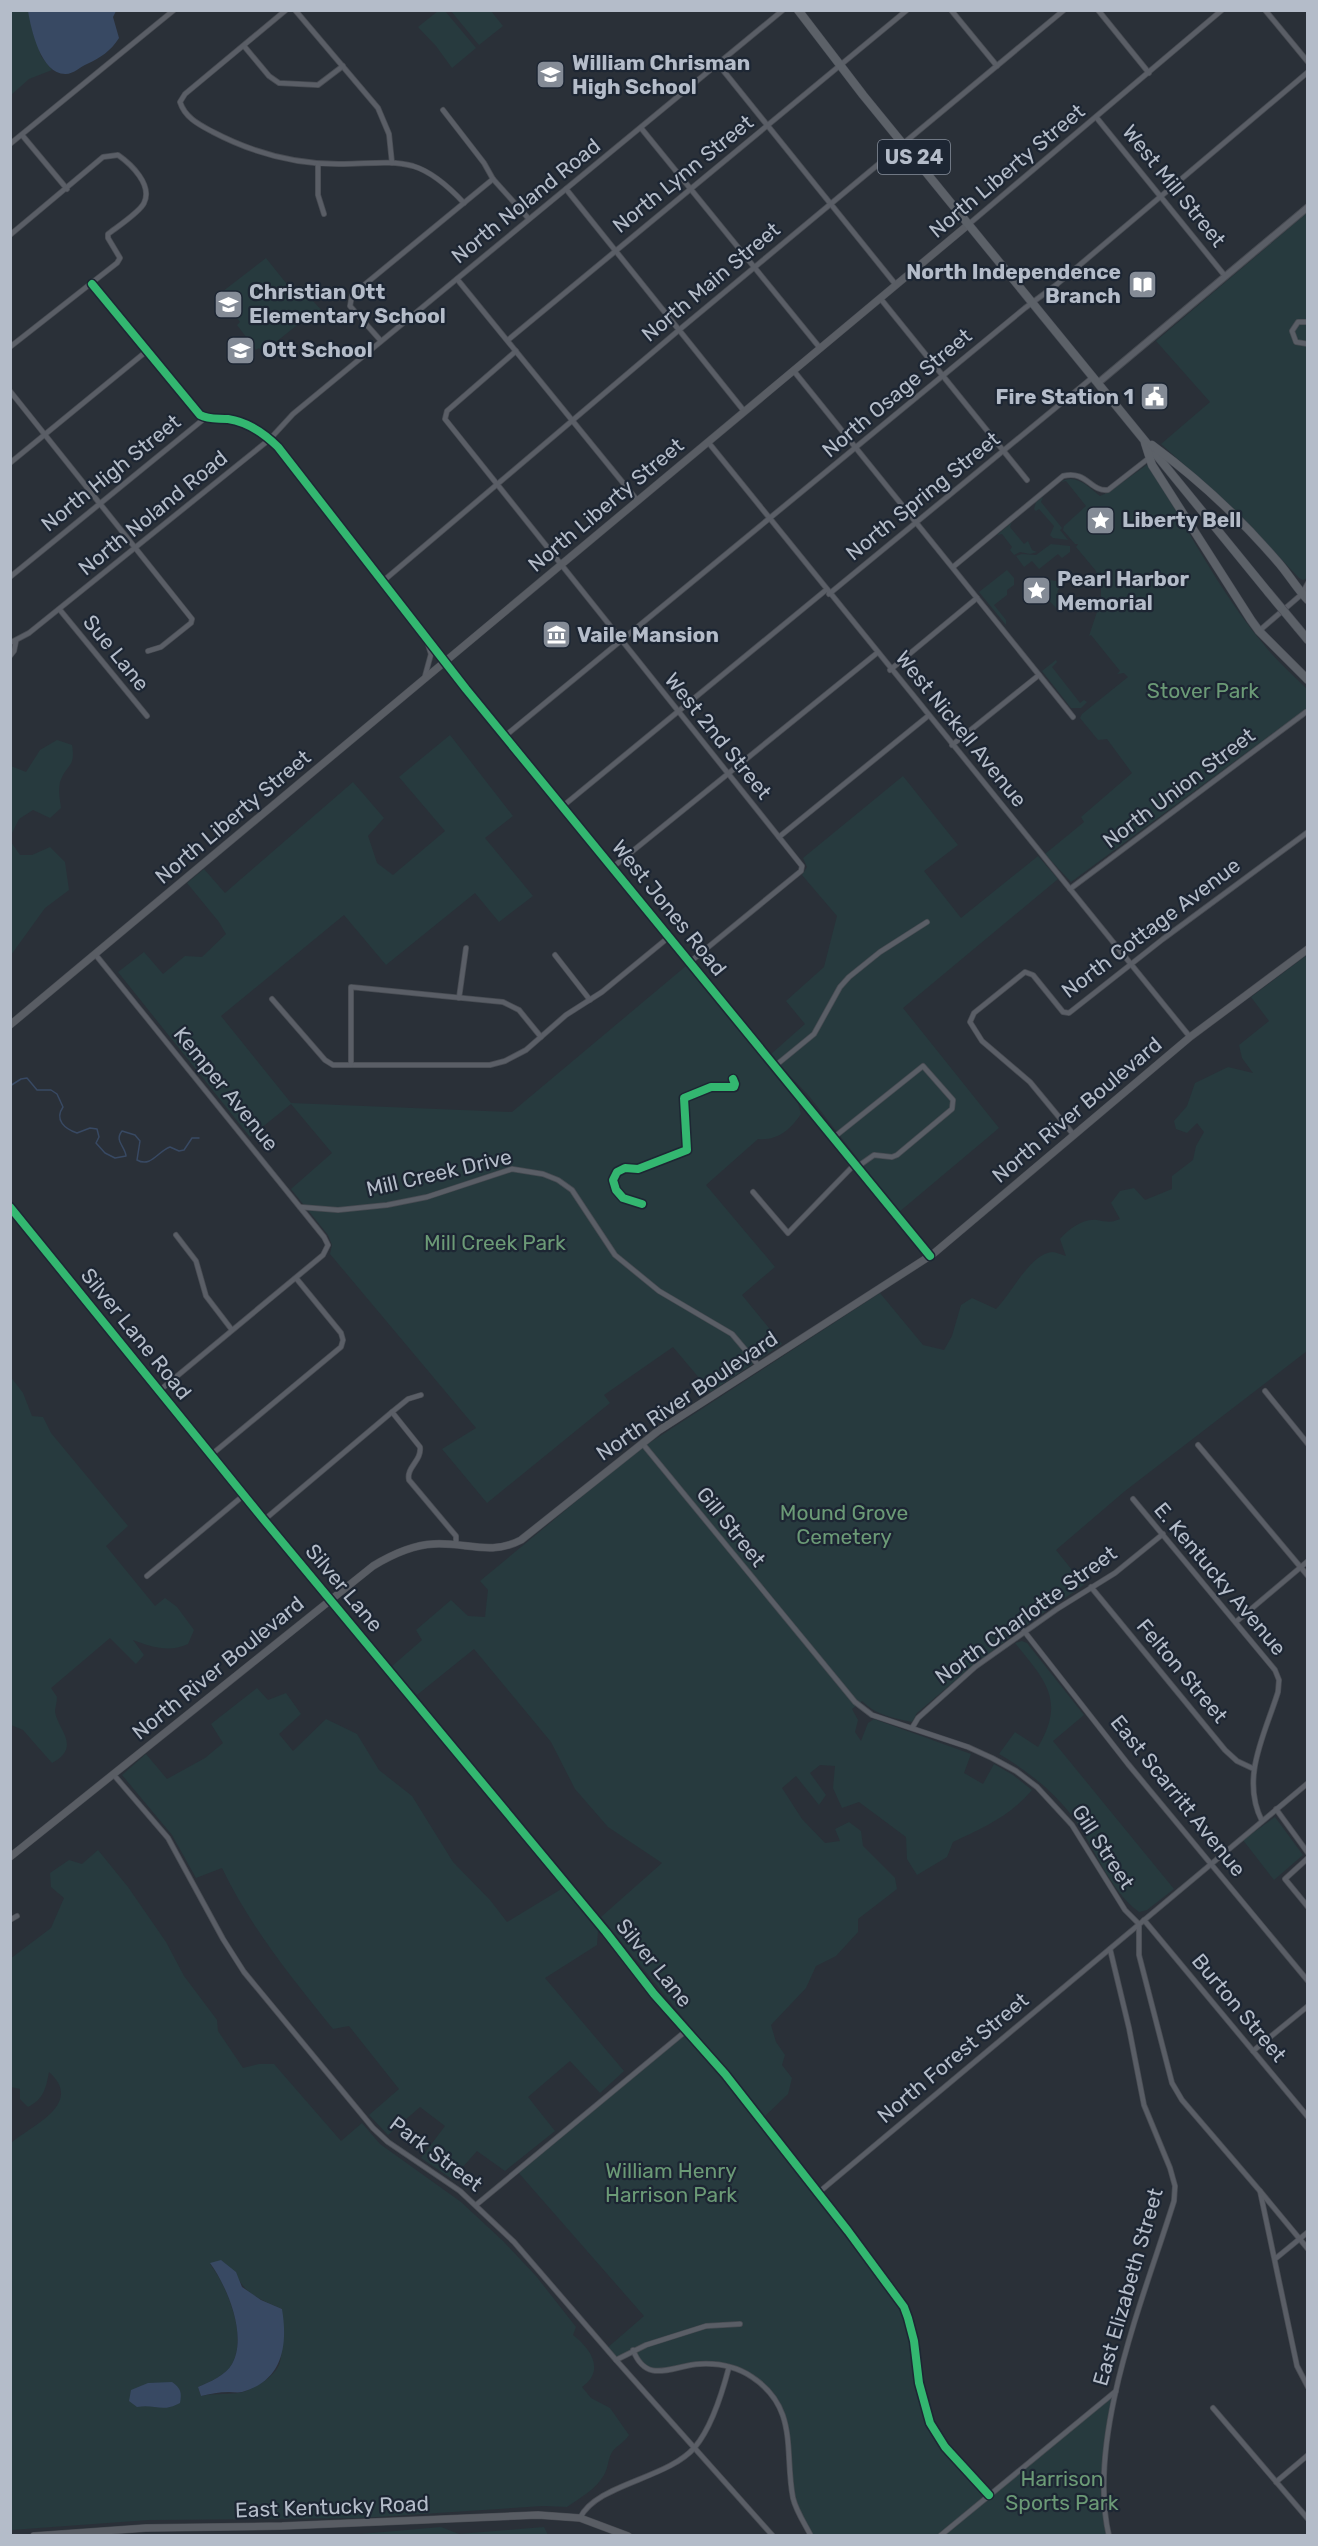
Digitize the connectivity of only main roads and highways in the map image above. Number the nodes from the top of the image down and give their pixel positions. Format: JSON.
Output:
{"nodes":[{"id":1,"x":798,"y":10,"type":"edge"},
{"id":2,"x":969,"y":224,"type":"junction"},
{"id":3,"x":1144,"y":439,"type":"junction"},
{"id":4,"x":1306,"y":595,"type":"edge"},
{"id":5,"x":1308,"y":640,"type":"edge"},
{"id":6,"x":1308,"y":680,"type":"edge"},
{"id":7,"x":1308,"y":949,"type":"edge"},
{"id":8,"x":10,"y":1026,"type":"edge"},
{"id":9,"x":10,"y":1857,"type":"edge"},
{"id":10,"x":34,"y":2535,"type":"edge"},
{"id":11,"x":628,"y":2535,"type":"edge"}],
"edges":[{"from":1,"to":2,"type":"main road","number":"US 24"},
{"from":2,"to":3,"type":"main road","number":"US 24"},
{"from":2,"to":8,"type":"main road","name":"North Liberty Street"},
{"from":3,"to":4,"type":"main road"},
{"from":3,"to":5,"type":"main road","number":"US 24","bridge":true},
{"from":3,"to":6,"type":"main road"},
{"from":7,"to":9,"type":"main road","name":"North River Boulevard"},
{"from":10,"to":11,"type":"main road","name":"East Kentucky Road"}]}
